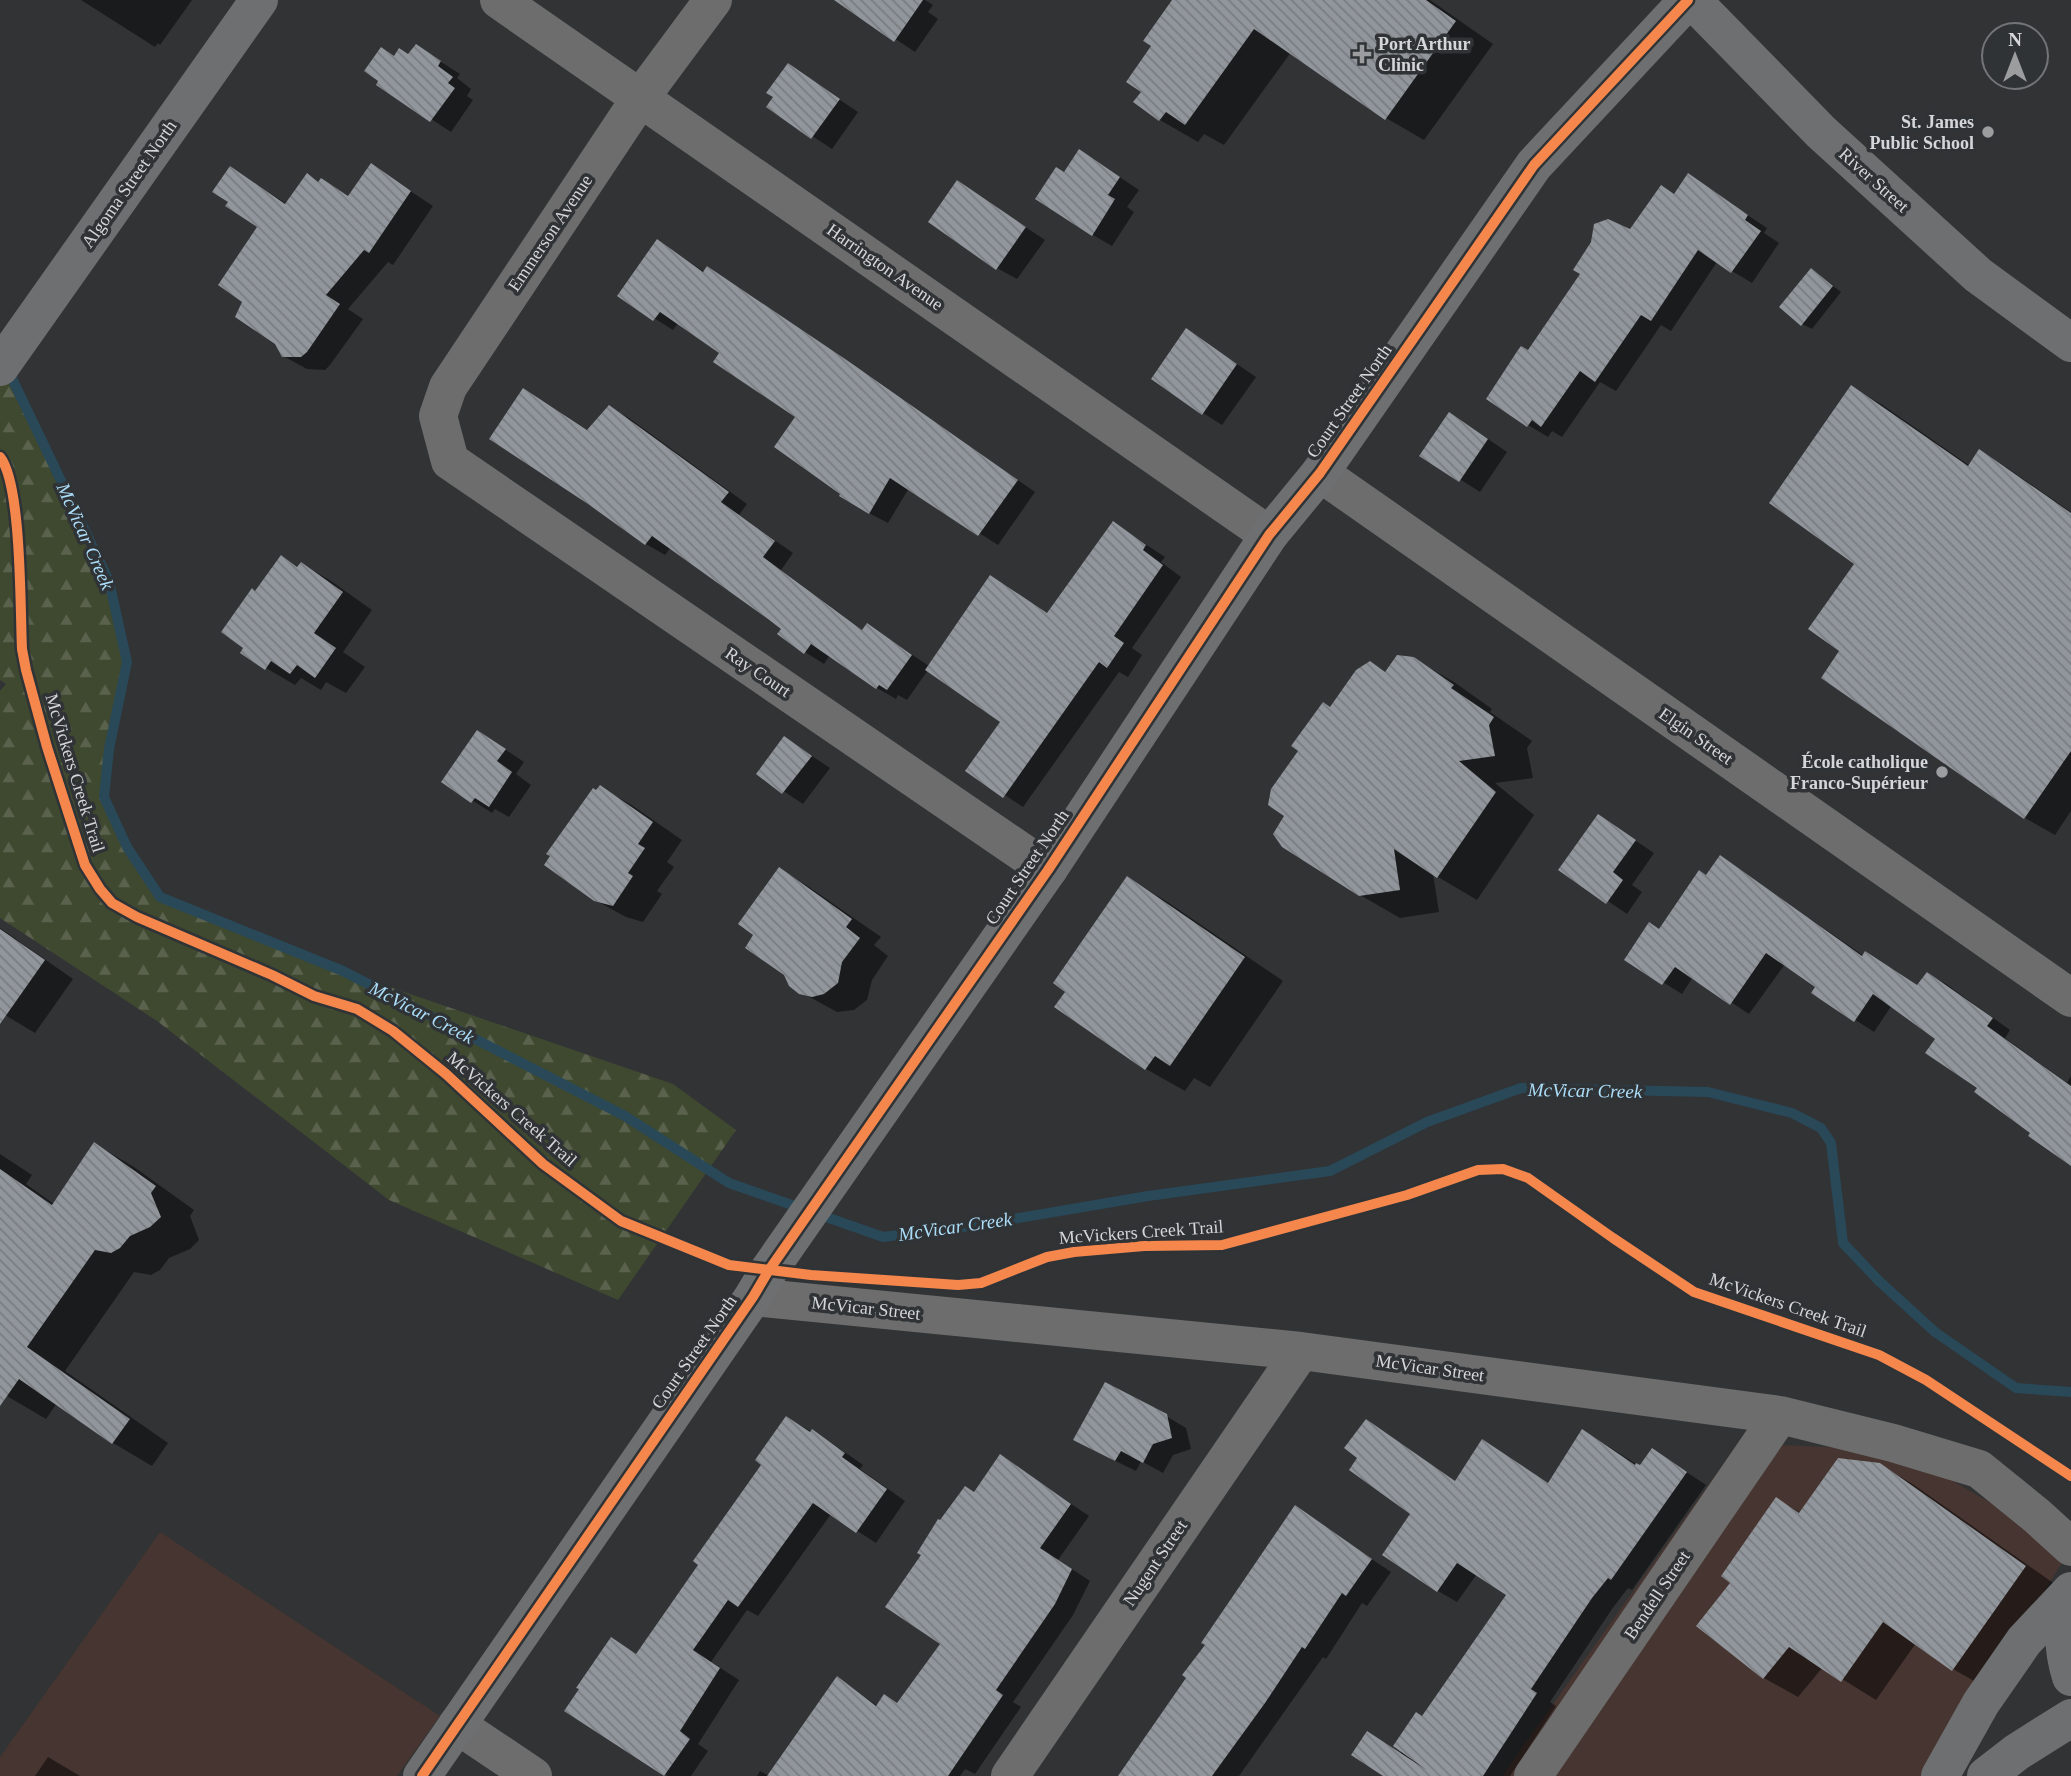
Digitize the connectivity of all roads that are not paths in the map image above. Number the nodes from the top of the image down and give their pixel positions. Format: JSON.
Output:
{"nodes":[{"id":1,"x":259,"y":0,"type":"edge"},
{"id":2,"x":499,"y":0,"type":"edge"},
{"id":3,"x":713,"y":0,"type":"edge"},
{"id":4,"x":1690,"y":0,"type":"edge"},
{"id":5,"x":641,"y":97,"type":"junction"},
{"id":6,"x":2071,"y":343,"type":"edge"},
{"id":7,"x":0,"y":368,"type":"edge"},
{"id":8,"x":1320,"y":473,"type":"junction"},
{"id":9,"x":468,"y":474,"type":"joint"},
{"id":10,"x":1269,"y":535,"type":"junction"},
{"id":11,"x":1048,"y":870,"type":"junction"},
{"id":12,"x":2071,"y":998,"type":"edge"},
{"id":13,"x":753,"y":1297,"type":"junction"},
{"id":14,"x":1301,"y":1351,"type":"junction"},
{"id":15,"x":1780,"y":1415,"type":"junction"},
{"id":16,"x":2071,"y":1547,"type":"edge"},
{"id":17,"x":2071,"y":1591,"type":"edge"},
{"id":18,"x":2071,"y":1600,"type":"edge"},
{"id":19,"x":2071,"y":1677,"type":"edge"},
{"id":20,"x":2071,"y":1718,"type":"edge"},
{"id":21,"x":457,"y":1725,"type":"junction"},
{"id":22,"x":422,"y":1776,"type":"edge"},
{"id":23,"x":533,"y":1776,"type":"edge"},
{"id":24,"x":1010,"y":1776,"type":"edge"},
{"id":25,"x":1533,"y":1776,"type":"edge"},
{"id":26,"x":1940,"y":1776,"type":"edge"},
{"id":27,"x":1986,"y":1776,"type":"edge"}],
"edges":[{"from":1,"to":7,"type":"street","name":"Algoma Street North"},
{"from":2,"to":5,"type":"street","name":"Harrington Avenue"},
{"from":3,"to":5,"type":"street","name":"Emmerson Avenue"},
{"from":4,"to":6,"type":"street","name":"River Street"},
{"from":4,"to":8,"type":"street","name":"Court Street North"},
{"from":5,"to":9,"type":"street","name":"Emmerson Avenue"},
{"from":5,"to":10,"type":"street","name":"Harrington Avenue"},
{"from":8,"to":10,"type":"street","name":"Court Street North"},
{"from":8,"to":12,"type":"street","name":"Elgin Street"},
{"from":9,"to":11,"type":"street","name":"Ray Court"},
{"from":10,"to":11,"type":"street","name":"Court Street North"},
{"from":11,"to":13,"type":"street","name":"Court Street North"},
{"from":13,"to":14,"type":"street","name":"McVicar Street"},
{"from":13,"to":21,"type":"street","name":"Court Street North"},
{"from":14,"to":15,"type":"street","name":"McVicar Street"},
{"from":14,"to":24,"type":"street","name":"Nugent Street"},
{"from":15,"to":16,"type":"street","name":"McVicar Street"},
{"from":15,"to":25,"type":"street","name":"Bendell Street"},
{"from":17,"to":26,"type":"street"},
{"from":18,"to":19,"type":"street"},
{"from":20,"to":27,"type":"street"},
{"from":21,"to":22,"type":"street","name":"Court Street North"},
{"from":21,"to":23,"type":"street"}]}
